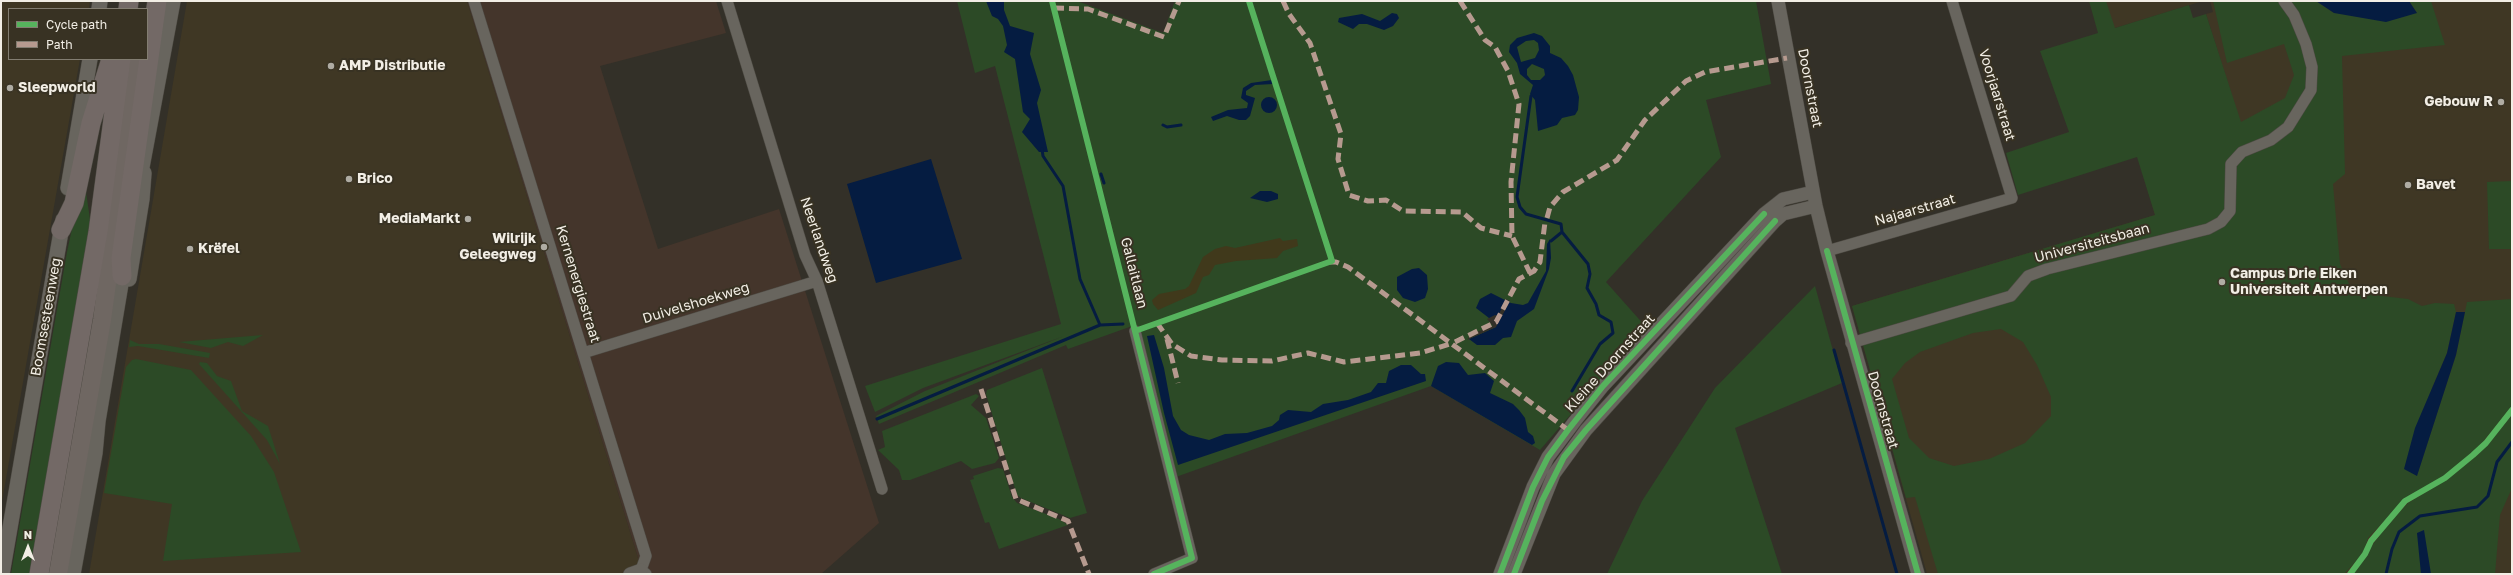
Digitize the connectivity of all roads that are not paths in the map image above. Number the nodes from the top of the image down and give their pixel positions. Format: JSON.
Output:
{"nodes":[{"id":1,"x":157,"y":1,"type":"edge"},
{"id":2,"x":172,"y":1,"type":"edge"},
{"id":3,"x":474,"y":1,"type":"edge"},
{"id":4,"x":728,"y":1,"type":"edge"},
{"id":5,"x":1778,"y":1,"type":"edge"},
{"id":6,"x":1952,"y":1,"type":"edge"},
{"id":7,"x":2284,"y":1,"type":"edge"},
{"id":8,"x":90,"y":60,"type":"edge"},
{"id":9,"x":111,"y":60,"type":"edge"},
{"id":10,"x":121,"y":60,"type":"edge"},
{"id":11,"x":138,"y":60,"type":"edge"},
{"id":12,"x":145,"y":157,"type":"junction"},
{"id":13,"x":1813,"y":192,"type":"junction"},
{"id":14,"x":2012,"y":198,"type":"joint"},
{"id":15,"x":1816,"y":206,"type":"junction"},
{"id":16,"x":61,"y":230,"type":"junction"},
{"id":17,"x":1827,"y":252,"type":"junction"},
{"id":18,"x":122,"y":276,"type":"junction"},
{"id":19,"x":817,"y":281,"type":"junction"},
{"id":20,"x":1135,"y":331,"type":"dead end"},
{"id":21,"x":1851,"y":344,"type":"junction"},
{"id":22,"x":583,"y":353,"type":"junction"},
{"id":23,"x":95,"y":453,"type":"junction"},
{"id":24,"x":882,"y":489,"type":"dead end"},
{"id":25,"x":639,"y":573,"type":"edge"},
{"id":26,"x":2,"y":574,"type":"edge"},
{"id":27,"x":39,"y":574,"type":"edge"},
{"id":28,"x":58,"y":574,"type":"edge"},
{"id":29,"x":73,"y":574,"type":"edge"},
{"id":30,"x":1154,"y":574,"type":"edge"},
{"id":31,"x":1500,"y":574,"type":"edge"},
{"id":32,"x":1514,"y":574,"type":"edge"},
{"id":33,"x":1918,"y":574,"type":"edge"}],
"edges":[{"from":1,"to":18,"type":"highway"},
{"from":2,"to":12,"type":"main road"},
{"from":3,"to":22,"type":"street","name":"Kernenergiestraat"},
{"from":4,"to":19,"type":"street","name":"Neerlandweg"},
{"from":5,"to":13,"type":"street","name":"Doornstraat"},
{"from":6,"to":14,"type":"street","name":"Voorjaarstraat"},
{"from":7,"to":21,"type":"street","name":"Universiteitsbaan"},
{"from":8,"to":16,"type":"main road","name":"Boomsesteenweg"},
{"from":9,"to":16,"type":"highway"},
{"from":10,"to":27,"type":"highway"},
{"from":11,"to":28,"type":"highway"},
{"from":12,"to":18,"type":"main road"},
{"from":12,"to":23,"type":"main road"},
{"from":13,"to":15,"type":"street","name":"Doornstraat"},
{"from":13,"to":31,"type":"street","name":"Kleine Doornstraat"},
{"from":14,"to":17,"type":"street","name":"Najaarstraat"},
{"from":15,"to":17,"type":"street","name":"Doornstraat"},
{"from":15,"to":32,"type":"street","name":"Kleine Doornstraat"},
{"from":16,"to":26,"type":"main road","name":"Boomsesteenweg"},
{"from":17,"to":21,"type":"street","name":"Doornstraat"},
{"from":18,"to":23,"type":"main road"},
{"from":19,"to":22,"type":"street","name":"Duivelshoekweg"},
{"from":19,"to":24,"type":"street","name":"Neerlandweg"},
{"from":20,"to":30,"type":"street","name":"Gallaitlaan"},
{"from":21,"to":33,"type":"street","name":"Doornstraat"},
{"from":22,"to":25,"type":"street","name":"Kernenergiestraat"},
{"from":23,"to":29,"type":"main road"}]}
